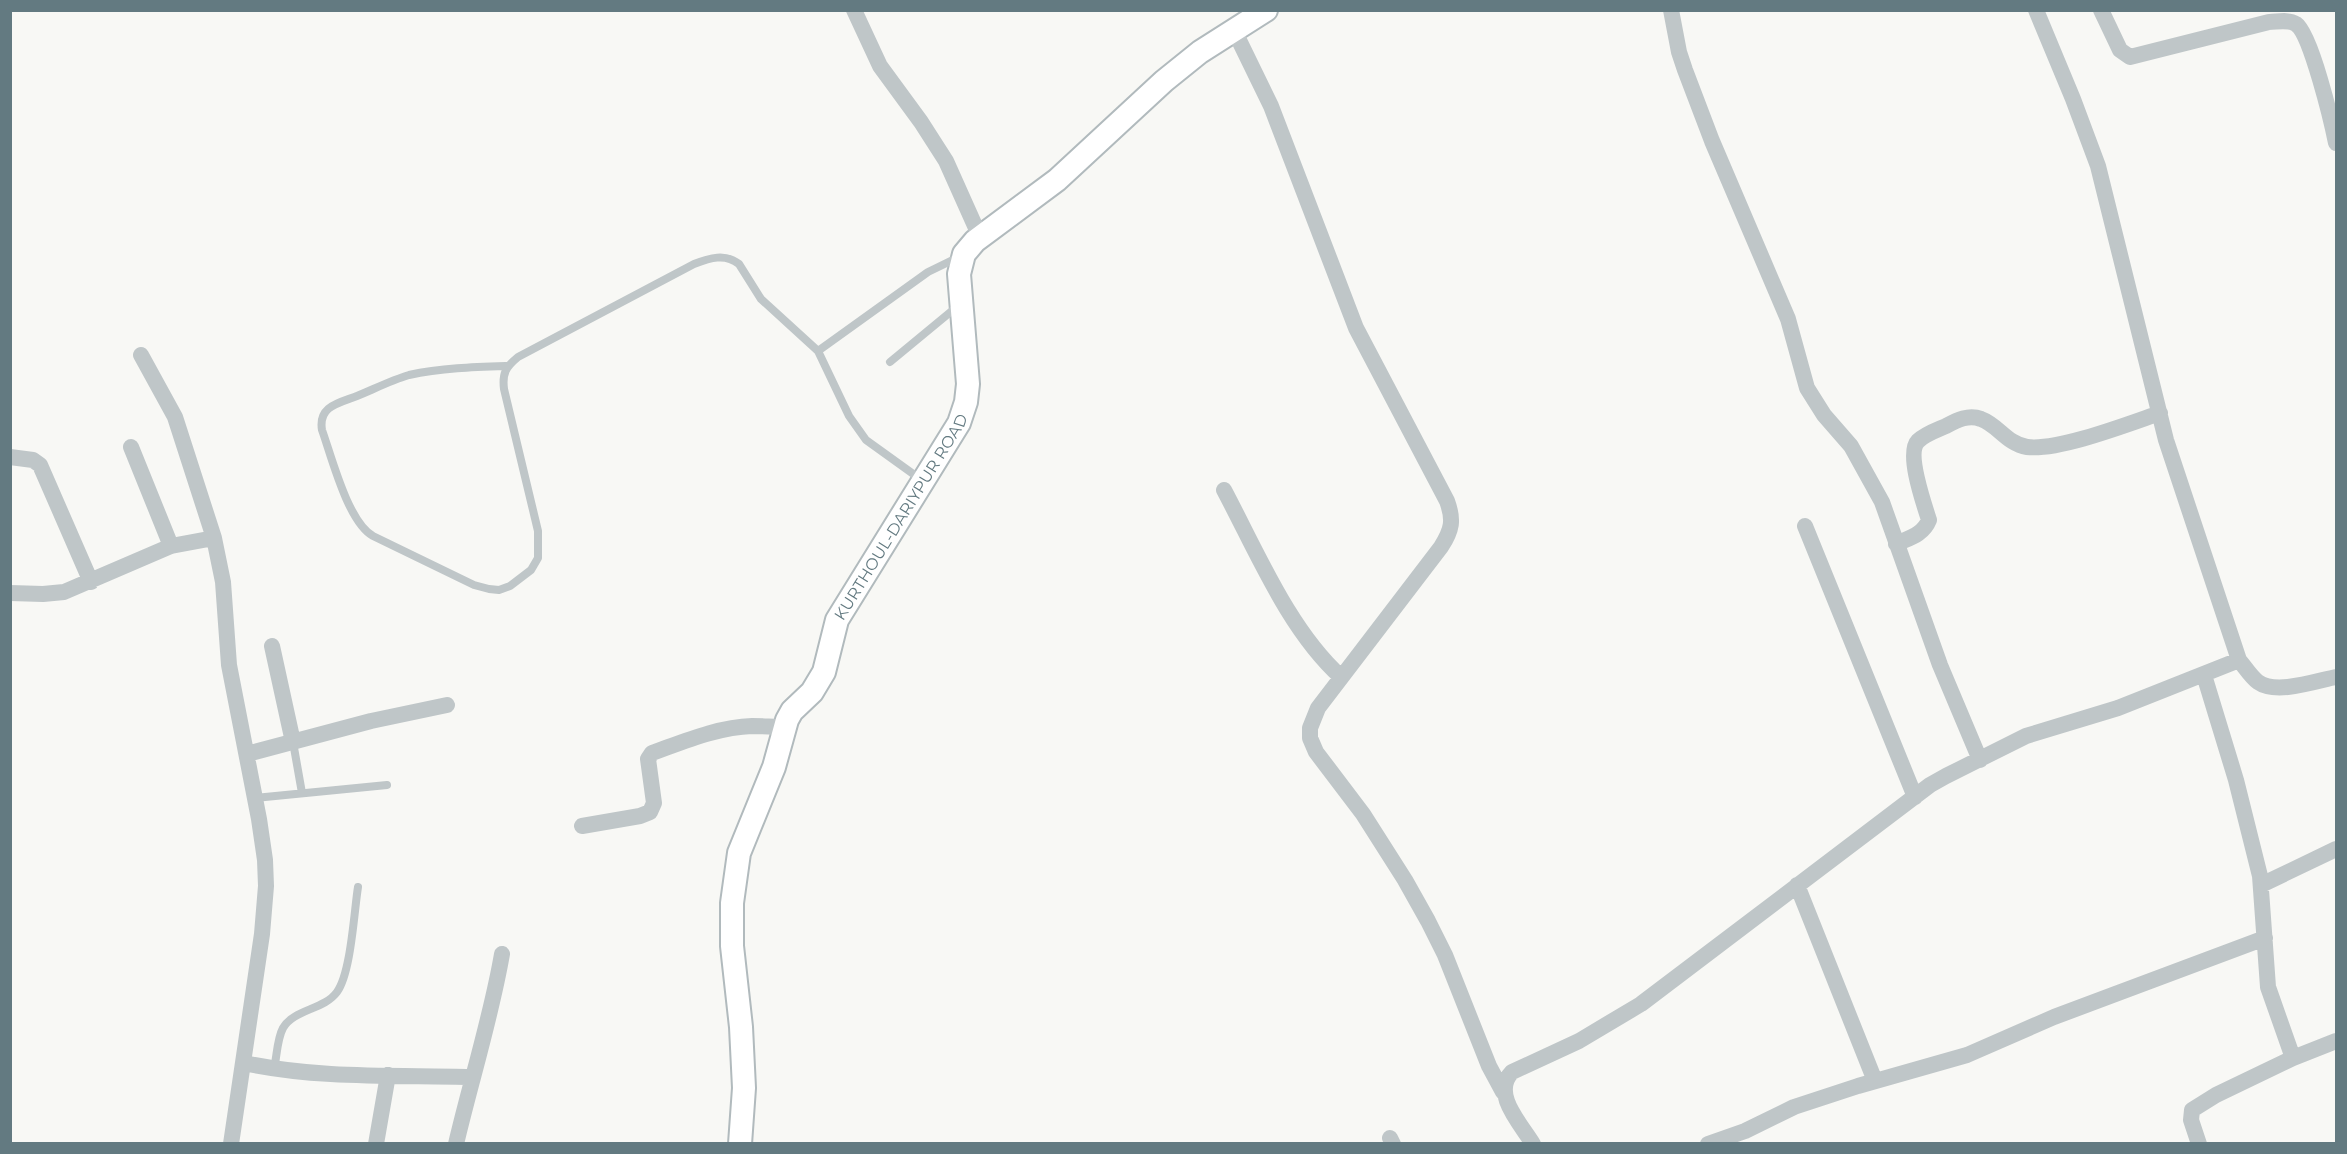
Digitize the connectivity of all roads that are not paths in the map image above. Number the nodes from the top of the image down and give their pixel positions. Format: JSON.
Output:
{"nodes":[{"id":1,"x":854,"y":10,"type":"edge"},
{"id":2,"x":1266,"y":10,"type":"edge"},
{"id":3,"x":1671,"y":10,"type":"edge"},
{"id":4,"x":2036,"y":10,"type":"edge"},
{"id":5,"x":2101,"y":10,"type":"edge"},
{"id":6,"x":1234,"y":30,"type":"junction"},
{"id":7,"x":2336,"y":137,"type":"edge"},
{"id":8,"x":980,"y":237,"type":"junction"},
{"id":9,"x":964,"y":254,"type":"junction"},
{"id":10,"x":962,"y":303,"type":"junction"},
{"id":11,"x":818,"y":351,"type":"junction"},
{"id":12,"x":141,"y":355,"type":"dead end"},
{"id":13,"x":890,"y":362,"type":"dead end"},
{"id":14,"x":506,"y":366,"type":"junction"},
{"id":15,"x":2160,"y":413,"type":"junction"},
{"id":16,"x":131,"y":447,"type":"dead end"},
{"id":17,"x":10,"y":457,"type":"edge"},
{"id":18,"x":924,"y":482,"type":"junction"},
{"id":19,"x":1224,"y":490,"type":"dead end"},
{"id":20,"x":1805,"y":526,"type":"dead end"},
{"id":21,"x":214,"y":538,"type":"junction"},
{"id":22,"x":1896,"y":544,"type":"junction"},
{"id":23,"x":171,"y":546,"type":"junction"},
{"id":24,"x":91,"y":582,"type":"junction"},
{"id":25,"x":10,"y":593,"type":"edge"},
{"id":26,"x":272,"y":646,"type":"dead end"},
{"id":27,"x":2239,"y":660,"type":"junction"},
{"id":28,"x":2204,"y":675,"type":"junction"},
{"id":29,"x":1341,"y":677,"type":"junction"},
{"id":30,"x":2337,"y":677,"type":"edge"},
{"id":31,"x":447,"y":705,"type":"dead end"},
{"id":32,"x":785,"y":727,"type":"junction"},
{"id":33,"x":293,"y":742,"type":"junction"},
{"id":34,"x":247,"y":754,"type":"junction"},
{"id":35,"x":1980,"y":760,"type":"junction"},
{"id":36,"x":387,"y":785,"type":"dead end"},
{"id":37,"x":302,"y":793,"type":"junction"},
{"id":38,"x":1915,"y":797,"type":"junction"},
{"id":39,"x":255,"y":798,"type":"junction"},
{"id":40,"x":582,"y":826,"type":"dead end"},
{"id":41,"x":2337,"y":849,"type":"edge"},
{"id":42,"x":1797,"y":885,"type":"junction"},
{"id":43,"x":2261,"y":885,"type":"junction"},
{"id":44,"x":358,"y":887,"type":"dead end"},
{"id":45,"x":2265,"y":938,"type":"junction"},
{"id":46,"x":502,"y":954,"type":"dead end"},
{"id":47,"x":2337,"y":1041,"type":"edge"},
{"id":48,"x":2293,"y":1058,"type":"junction"},
{"id":49,"x":244,"y":1063,"type":"junction"},
{"id":50,"x":274,"y":1069,"type":"junction"},
{"id":51,"x":388,"y":1075,"type":"junction"},
{"id":52,"x":471,"y":1077,"type":"junction"},
{"id":53,"x":1875,"y":1081,"type":"junction"},
{"id":54,"x":1503,"y":1092,"type":"junction"},
{"id":55,"x":231,"y":1143,"type":"edge"},
{"id":56,"x":376,"y":1143,"type":"edge"},
{"id":57,"x":456,"y":1143,"type":"edge"},
{"id":58,"x":740,"y":1143,"type":"edge"},
{"id":59,"x":1533,"y":1143,"type":"edge"},
{"id":60,"x":1708,"y":1143,"type":"edge"},
{"id":61,"x":2199,"y":1143,"type":"edge"}],
"edges":[{"from":1,"to":8,"type":"street"},
{"from":2,"to":6,"type":"street"},
{"from":3,"to":22,"type":"street"},
{"from":4,"to":15,"type":"street"},
{"from":5,"to":7,"type":"street"},
{"from":6,"to":8,"type":"street"},
{"from":6,"to":29,"type":"street"},
{"from":8,"to":9,"type":"street"},
{"from":9,"to":10,"type":"street","name":"KURTHOUL-DARIYPUR ROAD"},
{"from":9,"to":11,"type":"lane"},
{"from":10,"to":13,"type":"lane"},
{"from":10,"to":18,"type":"street","name":"KURTHOUL-DARIYPUR ROAD"},
{"from":11,"to":14,"type":"lane"},
{"from":11,"to":18,"type":"lane"},
{"from":12,"to":21,"type":"street"},
{"from":14,"to":14,"type":"lane"},
{"from":15,"to":22,"type":"street"},
{"from":15,"to":27,"type":"street"},
{"from":16,"to":23,"type":"street"},
{"from":17,"to":24,"type":"street"},
{"from":18,"to":32,"type":"street","name":"KURTHOUL-DARIYPUR ROAD"},
{"from":19,"to":29,"type":"street"},
{"from":20,"to":38,"type":"street"},
{"from":21,"to":23,"type":"street"},
{"from":21,"to":34,"type":"street"},
{"from":22,"to":35,"type":"street"},
{"from":23,"to":24,"type":"street"},
{"from":24,"to":25,"type":"street"},
{"from":26,"to":33,"type":"street"},
{"from":27,"to":28,"type":"street"},
{"from":27,"to":30,"type":"street"},
{"from":28,"to":35,"type":"street"},
{"from":28,"to":43,"type":"street"},
{"from":29,"to":54,"type":"street"},
{"from":31,"to":33,"type":"street"},
{"from":32,"to":40,"type":"street"},
{"from":32,"to":58,"type":"street","name":"KURTHOUL-DARIYPUR ROAD"},
{"from":33,"to":34,"type":"street"},
{"from":33,"to":37,"type":"lane"},
{"from":34,"to":39,"type":"street"},
{"from":35,"to":38,"type":"street"},
{"from":36,"to":37,"type":"lane"},
{"from":37,"to":39,"type":"lane"},
{"from":38,"to":42,"type":"street"},
{"from":39,"to":49,"type":"street"},
{"from":41,"to":43,"type":"street"},
{"from":42,"to":53,"type":"street"},
{"from":42,"to":54,"type":"street"},
{"from":43,"to":45,"type":"street"},
{"from":44,"to":50,"type":"lane"},
{"from":45,"to":48,"type":"street"},
{"from":45,"to":53,"type":"street"},
{"from":46,"to":52,"type":"street"},
{"from":47,"to":48,"type":"street"},
{"from":48,"to":61,"type":"street"},
{"from":49,"to":50,"type":"street"},
{"from":49,"to":55,"type":"street"},
{"from":50,"to":51,"type":"street"},
{"from":51,"to":52,"type":"street"},
{"from":51,"to":56,"type":"street"},
{"from":52,"to":57,"type":"street"},
{"from":53,"to":60,"type":"street"},
{"from":54,"to":59,"type":"street"}]}
